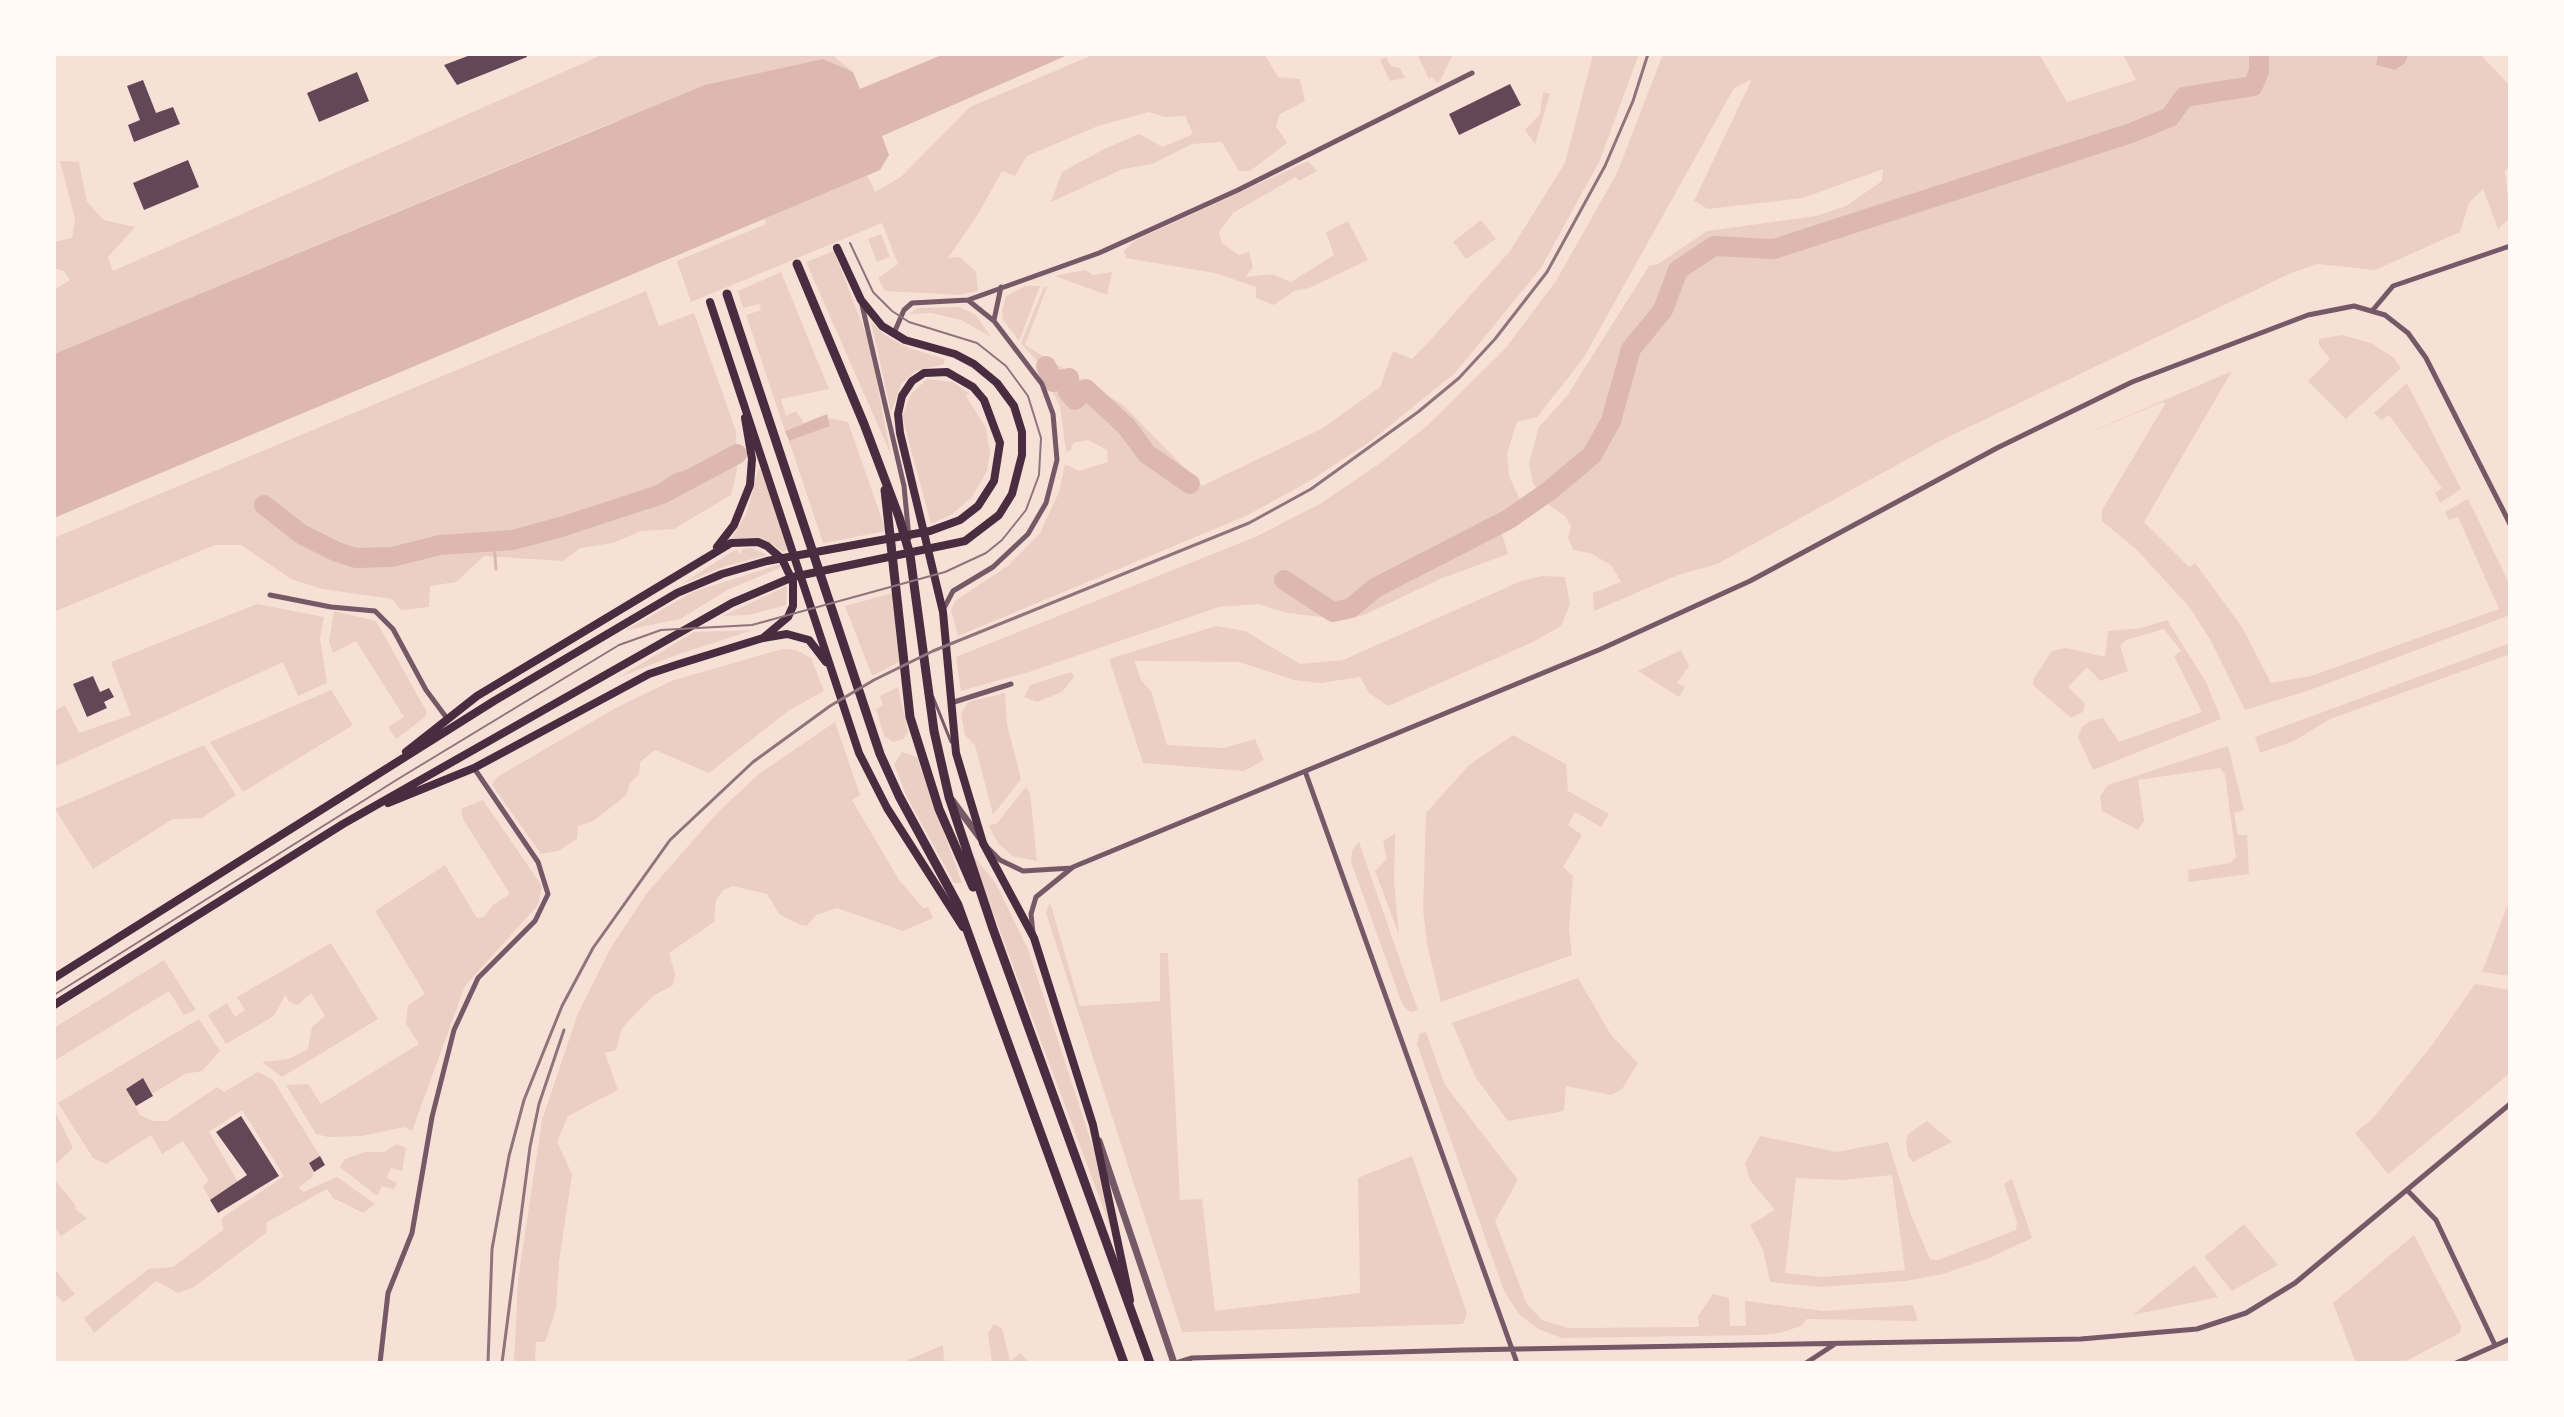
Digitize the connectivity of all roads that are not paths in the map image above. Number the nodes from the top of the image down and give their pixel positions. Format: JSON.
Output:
{"nodes":[{"id":1,"x":1472,"y":73,"type":"dead end"},
{"id":2,"x":2510,"y":246,"type":"edge"},
{"id":3,"x":837,"y":248,"type":"dead end"},
{"id":4,"x":797,"y":264,"type":"dead end"},
{"id":5,"x":1001,"y":287,"type":"junction"},
{"id":6,"x":727,"y":294,"type":"dead end"},
{"id":7,"x":861,"y":300,"type":"junction"},
{"id":8,"x":968,"y":300,"type":"junction"},
{"id":9,"x":710,"y":302,"type":"dead end"},
{"id":10,"x":2372,"y":311,"type":"junction"},
{"id":11,"x":994,"y":321,"type":"junction"},
{"id":12,"x":893,"y":333,"type":"junction"},
{"id":13,"x":740,"y":391,"type":"junction"},
{"id":14,"x":882,"y":469,"type":"junction"},
{"id":15,"x":2510,"y":524,"type":"edge"},
{"id":16,"x":714,"y":551,"type":"junction"},
{"id":17,"x":910,"y":555,"type":"junction"},
{"id":18,"x":270,"y":595,"type":"dead end"},
{"id":19,"x":943,"y":612,"type":"junction"},
{"id":20,"x":763,"y":638,"type":"junction"},
{"id":21,"x":833,"y":677,"type":"junction"},
{"id":22,"x":926,"y":681,"type":"junction"},
{"id":23,"x":1011,"y":684,"type":"dead end"},
{"id":24,"x":951,"y":703,"type":"junction"},
{"id":25,"x":446,"y":717,"type":"junction"},
{"id":26,"x":956,"y":753,"type":"junction"},
{"id":27,"x":474,"y":768,"type":"junction"},
{"id":28,"x":386,"y":770,"type":"junction"},
{"id":29,"x":1305,"y":771,"type":"junction"},
{"id":30,"x":949,"y":797,"type":"junction"},
{"id":31,"x":369,"y":810,"type":"junction"},
{"id":32,"x":983,"y":843,"type":"junction"},
{"id":33,"x":1073,"y":867,"type":"junction"},
{"id":34,"x":993,"y":929,"type":"junction"},
{"id":35,"x":969,"y":936,"type":"junction"},
{"id":36,"x":1034,"y":938,"type":"junction"},
{"id":37,"x":54,"y":978,"type":"edge"},
{"id":38,"x":54,"y":1005,"type":"edge"},
{"id":39,"x":2510,"y":1104,"type":"edge"},
{"id":40,"x":1093,"y":1125,"type":"junction"},
{"id":41,"x":2407,"y":1190,"type":"junction"},
{"id":42,"x":1133,"y":1317,"type":"junction"},
{"id":43,"x":2510,"y":1339,"type":"edge"},
{"id":44,"x":1836,"y":1344,"type":"junction"},
{"id":45,"x":2495,"y":1345,"type":"junction"},
{"id":46,"x":1511,"y":1349,"type":"junction"},
{"id":47,"x":380,"y":1363,"type":"edge"},
{"id":48,"x":1124,"y":1363,"type":"edge"},
{"id":49,"x":1150,"y":1363,"type":"edge"},
{"id":50,"x":1175,"y":1363,"type":"edge"},
{"id":51,"x":1517,"y":1363,"type":"edge"},
{"id":52,"x":1806,"y":1363,"type":"edge"},
{"id":53,"x":2456,"y":1363,"type":"edge"}],
"edges":[{"from":1,"to":5,"type":"street"},
{"from":2,"to":10,"type":"street"},
{"from":3,"to":7,"type":"main road"},
{"from":4,"to":14,"type":"main road"},
{"from":5,"to":8,"type":"street"},
{"from":5,"to":11,"type":"street"},
{"from":6,"to":35,"type":"main road"},
{"from":7,"to":12,"type":"main road"},
{"from":7,"to":17,"type":"street"},
{"from":8,"to":11,"type":"street"},
{"from":8,"to":12,"type":"street"},
{"from":9,"to":13,"type":"main road"},
{"from":10,"to":15,"type":"street"},
{"from":10,"to":29,"type":"street"},
{"from":11,"to":19,"type":"street"},
{"from":12,"to":31,"type":"main road"},
{"from":13,"to":16,"type":"main road"},
{"from":13,"to":21,"type":"main road"},
{"from":14,"to":17,"type":"main road"},
{"from":14,"to":34,"type":"main road"},
{"from":16,"to":20,"type":"main road"},
{"from":16,"to":25,"type":"main road"},
{"from":17,"to":22,"type":"main road"},
{"from":18,"to":25,"type":"street"},
{"from":19,"to":24,"type":"main road"},
{"from":19,"to":28,"type":"main road"},
{"from":20,"to":21,"type":"main road"},
{"from":20,"to":27,"type":"main road"},
{"from":21,"to":35,"type":"main road"},
{"from":22,"to":26,"type":"lane"},
{"from":22,"to":30,"type":"main road"},
{"from":23,"to":24,"type":"street"},
{"from":24,"to":26,"type":"main road"},
{"from":25,"to":28,"type":"main road"},
{"from":26,"to":32,"type":"main road"},
{"from":27,"to":31,"type":"main road"},
{"from":27,"to":47,"type":"street"},
{"from":28,"to":37,"type":"main road"},
{"from":29,"to":33,"type":"street"},
{"from":29,"to":46,"type":"street"},
{"from":30,"to":32,"type":"street"},
{"from":30,"to":34,"type":"main road"},
{"from":31,"to":38,"type":"main road"},
{"from":32,"to":33,"type":"street"},
{"from":32,"to":36,"type":"main road"},
{"from":33,"to":36,"type":"street"},
{"from":34,"to":42,"type":"main road"},
{"from":35,"to":48,"type":"main road"},
{"from":36,"to":40,"type":"main road"},
{"from":39,"to":41,"type":"street"},
{"from":40,"to":42,"type":"main road"},
{"from":40,"to":50,"type":"street"},
{"from":41,"to":44,"type":"street"},
{"from":41,"to":45,"type":"street"},
{"from":42,"to":49,"type":"main road"},
{"from":43,"to":45,"type":"street"},
{"from":44,"to":46,"type":"street"},
{"from":44,"to":52,"type":"street"},
{"from":45,"to":53,"type":"street"},
{"from":46,"to":50,"type":"street"},
{"from":46,"to":51,"type":"street"}]}
